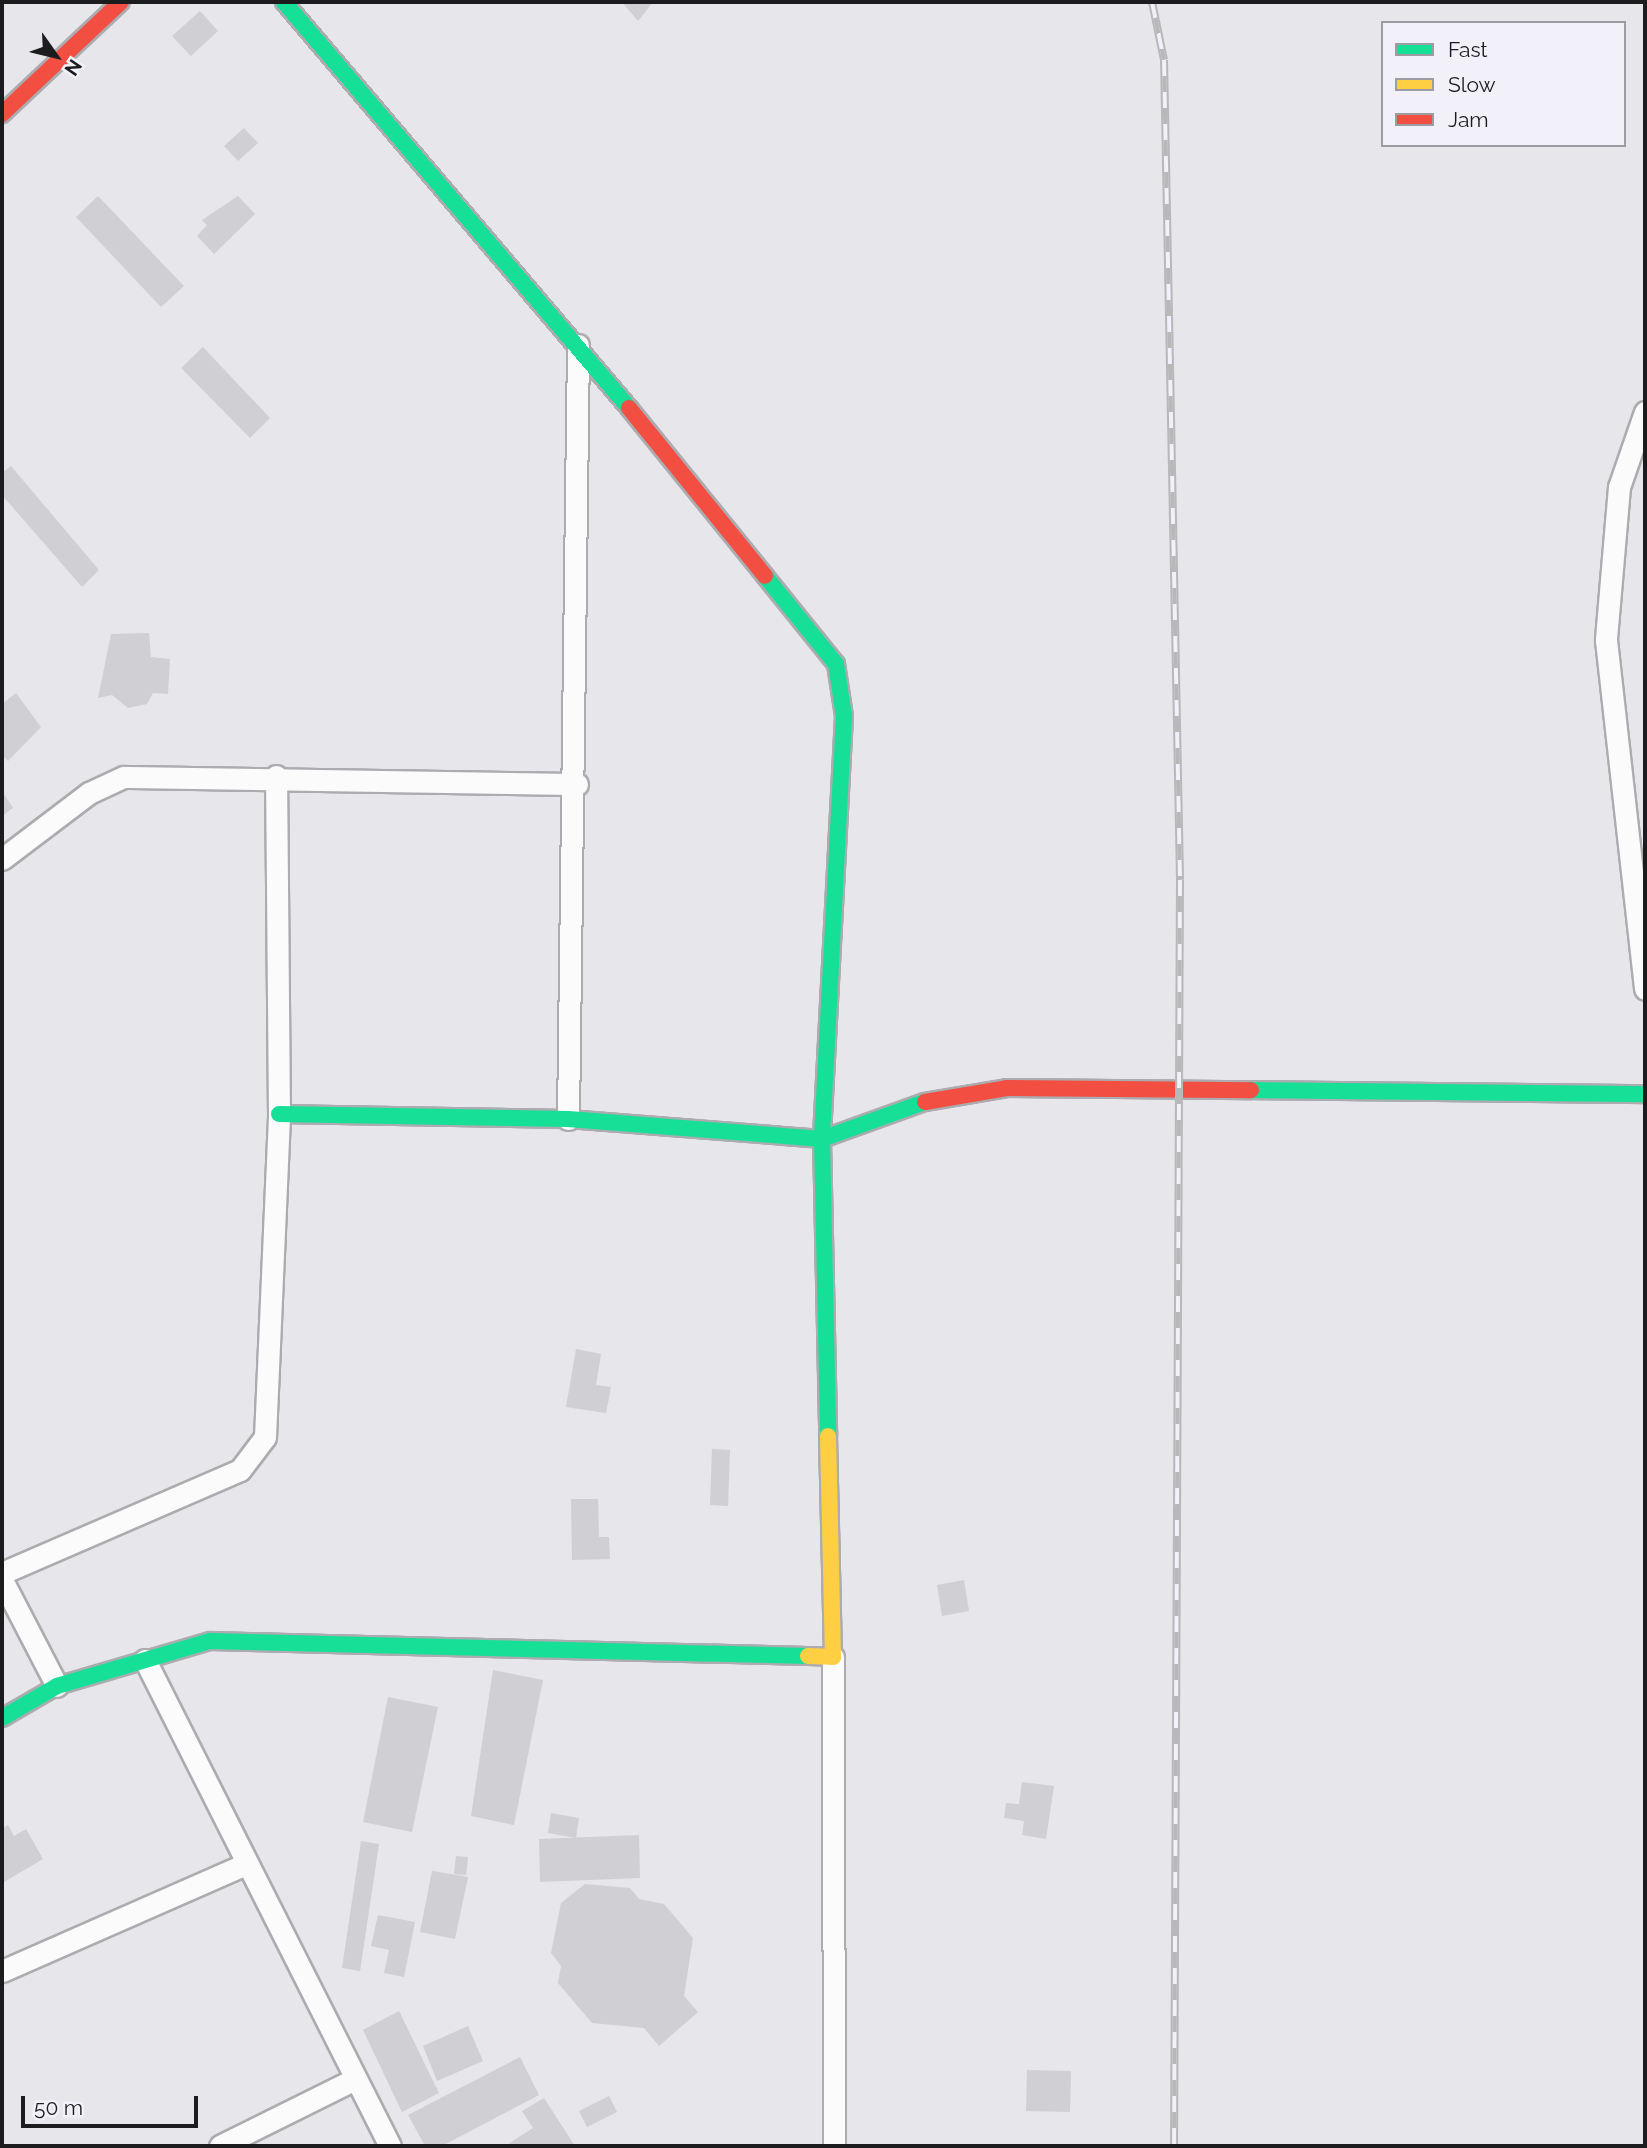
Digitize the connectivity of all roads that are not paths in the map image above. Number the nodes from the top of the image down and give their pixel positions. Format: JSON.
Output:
{"nodes":[{"id":1,"x":121,"y":2,"type":"edge"},
{"id":2,"x":284,"y":2,"type":"edge"},
{"id":3,"x":2,"y":114,"type":"edge"},
{"id":4,"x":578,"y":345,"type":"junction"},
{"id":5,"x":1645,"y":412,"type":"edge"},
{"id":6,"x":276,"y":776,"type":"junction"},
{"id":7,"x":577,"y":784,"type":"junction"},
{"id":8,"x":2,"y":859,"type":"edge"},
{"id":9,"x":1645,"y":989,"type":"edge"},
{"id":10,"x":1645,"y":1094,"type":"edge"},
{"id":11,"x":279,"y":1114,"type":"junction"},
{"id":12,"x":568,"y":1119,"type":"junction"},
{"id":13,"x":822,"y":1139,"type":"junction"},
{"id":14,"x":2,"y":1573,"type":"edge"},
{"id":15,"x":2,"y":1580,"type":"edge"},
{"id":16,"x":833,"y":1657,"type":"junction"},
{"id":17,"x":145,"y":1660,"type":"junction"},
{"id":18,"x":57,"y":1686,"type":"junction"},
{"id":19,"x":2,"y":1718,"type":"edge"},
{"id":20,"x":246,"y":1864,"type":"junction"},
{"id":21,"x":2,"y":1971,"type":"edge"},
{"id":22,"x":355,"y":2079,"type":"junction"},
{"id":23,"x":220,"y":2146,"type":"edge"},
{"id":24,"x":390,"y":2146,"type":"edge"},
{"id":25,"x":834,"y":2146,"type":"edge"}],
"edges":[{"from":1,"to":3,"type":"street"},
{"from":2,"to":4,"type":"street"},
{"from":4,"to":7,"type":"street"},
{"from":4,"to":13,"type":"street"},
{"from":5,"to":9,"type":"street"},
{"from":6,"to":7,"type":"street"},
{"from":6,"to":8,"type":"street"},
{"from":6,"to":11,"type":"street"},
{"from":7,"to":12,"type":"street"},
{"from":10,"to":13,"type":"street"},
{"from":11,"to":12,"type":"street"},
{"from":11,"to":14,"type":"street"},
{"from":12,"to":13,"type":"street"},
{"from":13,"to":16,"type":"street"},
{"from":15,"to":18,"type":"street"},
{"from":16,"to":17,"type":"street"},
{"from":16,"to":25,"type":"street"},
{"from":17,"to":18,"type":"street"},
{"from":17,"to":20,"type":"street"},
{"from":18,"to":19,"type":"street"},
{"from":20,"to":21,"type":"street"},
{"from":20,"to":22,"type":"street"},
{"from":22,"to":23,"type":"street"},
{"from":22,"to":24,"type":"street"}]}
